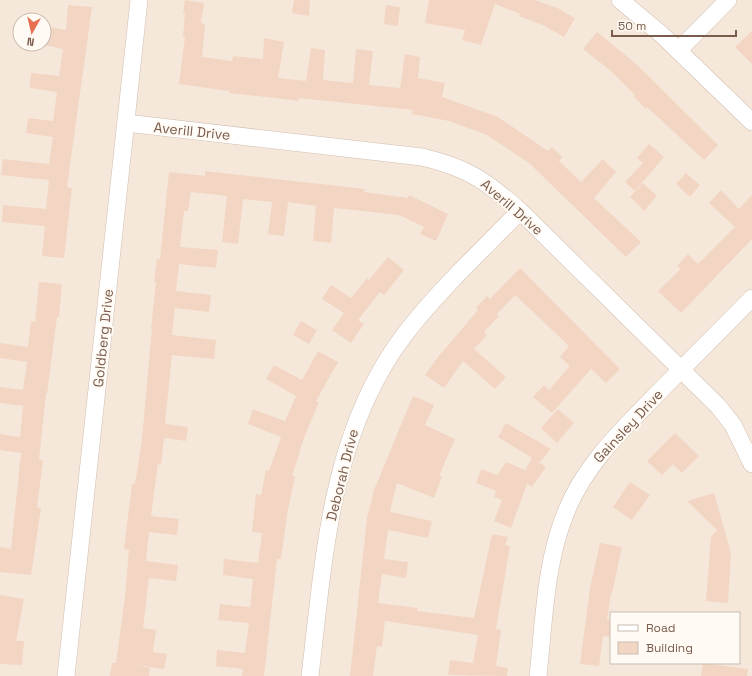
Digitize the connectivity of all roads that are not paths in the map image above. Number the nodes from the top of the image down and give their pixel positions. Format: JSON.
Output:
{"nodes":[{"id":1,"x":139,"y":0,"type":"edge"},
{"id":2,"x":620,"y":0,"type":"edge"},
{"id":3,"x":728,"y":0,"type":"edge"},
{"id":4,"x":678,"y":50,"type":"junction"},
{"id":5,"x":752,"y":122,"type":"edge"},
{"id":6,"x":126,"y":123,"type":"junction"},
{"id":7,"x":520,"y":211,"type":"junction"},
{"id":8,"x":752,"y":298,"type":"edge"},
{"id":9,"x":681,"y":370,"type":"junction"},
{"id":10,"x":752,"y":464,"type":"edge"},
{"id":11,"x":66,"y":676,"type":"edge"},
{"id":12,"x":310,"y":676,"type":"edge"},
{"id":13,"x":538,"y":676,"type":"edge"}],
"edges":[{"from":1,"to":6,"type":"street","name":"Goldberg Drive"},
{"from":2,"to":4,"type":"street"},
{"from":3,"to":4,"type":"street"},
{"from":4,"to":5,"type":"street"},
{"from":6,"to":7,"type":"street","name":"Averill Drive"},
{"from":6,"to":11,"type":"street","name":"Goldberg Drive"},
{"from":7,"to":9,"type":"street","name":"Averill Drive"},
{"from":7,"to":12,"type":"street","name":"Deborah Drive"},
{"from":8,"to":9,"type":"street","name":"Gainsley Drive"},
{"from":9,"to":10,"type":"street","name":"Averill Drive"},
{"from":9,"to":13,"type":"street","name":"Gainsley Drive"}]}
